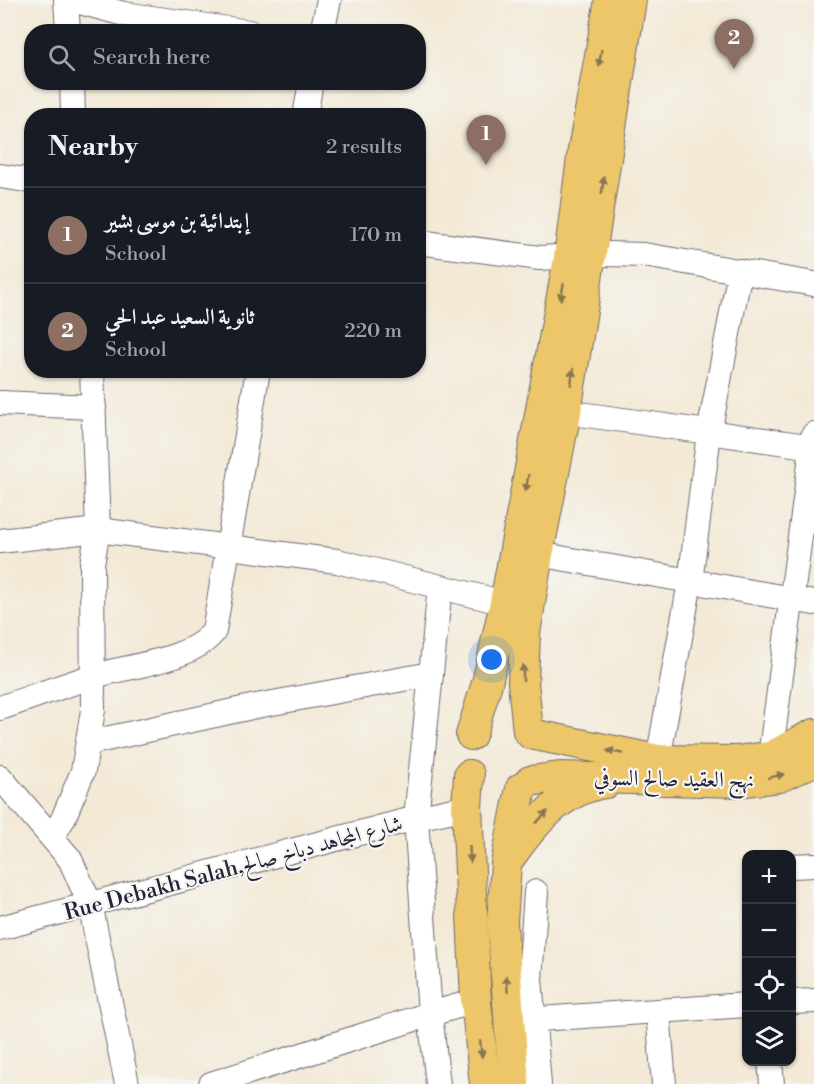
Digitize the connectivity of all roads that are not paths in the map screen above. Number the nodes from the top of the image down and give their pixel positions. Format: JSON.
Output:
{"nodes":[{"id":1,"x":66,"y":0,"type":"edge"},
{"id":2,"x":72,"y":0,"type":"edge"},
{"id":3,"x":329,"y":0,"type":"edge"},
{"id":4,"x":610,"y":0,"type":"edge"},
{"id":5,"x":631,"y":0,"type":"edge"},
{"id":6,"x":68,"y":24,"type":"edge"},
{"id":7,"x":193,"y":24,"type":"edge"},
{"id":8,"x":324,"y":24,"type":"edge"},
{"id":9,"x":72,"y":90,"type":"edge"},
{"id":10,"x":309,"y":90,"type":"edge"},
{"id":11,"x":73,"y":108,"type":"edge"},
{"id":12,"x":306,"y":108,"type":"edge"},
{"id":13,"x":1,"y":178,"type":"edge"},
{"id":14,"x":24,"y":180,"type":"edge"},
{"id":15,"x":426,"y":243,"type":"edge"},
{"id":16,"x":580,"y":256,"type":"junction"},
{"id":17,"x":740,"y":271,"type":"junction"},
{"id":18,"x":814,"y":284,"type":"edge"},
{"id":19,"x":92,"y":378,"type":"edge"},
{"id":20,"x":257,"y":378,"type":"edge"},
{"id":21,"x":0,"y":403,"type":"edge"},
{"id":22,"x":94,"y":407,"type":"junction"},
{"id":23,"x":566,"y":412,"type":"junction"},
{"id":24,"x":709,"y":433,"type":"junction"},
{"id":25,"x":813,"y":442,"type":"edge"},
{"id":26,"x":98,"y":530,"type":"junction"},
{"id":27,"x":0,"y":541,"type":"edge"},
{"id":28,"x":230,"y":546,"type":"junction"},
{"id":29,"x":538,"y":554,"type":"junction"},
{"id":30,"x":690,"y":582,"type":"junction"},
{"id":31,"x":440,"y":587,"type":"junction"},
{"id":32,"x":803,"y":601,"type":"edge"},
{"id":33,"x":505,"y":603,"type":"junction"},
{"id":34,"x":431,"y":674,"type":"junction"},
{"id":35,"x":93,"y":676,"type":"junction"},
{"id":36,"x":0,"y":708,"type":"edge"},
{"id":37,"x":530,"y":733,"type":"junction"},
{"id":38,"x":814,"y":734,"type":"edge"},
{"id":39,"x":471,"y":735,"type":"junction"},
{"id":40,"x":88,"y":743,"type":"junction"},
{"id":41,"x":770,"y":757,"type":"junction"},
{"id":42,"x":658,"y":760,"type":"junction"},
{"id":43,"x":814,"y":761,"type":"edge"},
{"id":44,"x":468,"y":775,"type":"junction"},
{"id":45,"x":0,"y":777,"type":"edge"},
{"id":46,"x":629,"y":780,"type":"junction"},
{"id":47,"x":526,"y":784,"type":"junction"},
{"id":48,"x":467,"y":807,"type":"junction"},
{"id":49,"x":416,"y":818,"type":"junction"},
{"id":50,"x":52,"y":837,"type":"junction"},
{"id":51,"x":506,"y":864,"type":"junction"},
{"id":52,"x":814,"y":865,"type":"edge"},
{"id":53,"x":796,"y":866,"type":"edge"},
{"id":54,"x":536,"y":892,"type":"dead end"},
{"id":55,"x":90,"y":904,"type":"junction"},
{"id":56,"x":0,"y":928,"type":"edge"},
{"id":57,"x":476,"y":1001,"type":"junction"},
{"id":58,"x":814,"y":1001,"type":"edge"},
{"id":59,"x":796,"y":1002,"type":"edge"},
{"id":60,"x":742,"y":1005,"type":"edge"},
{"id":61,"x":658,"y":1012,"type":"junction"},
{"id":62,"x":430,"y":1014,"type":"junction"},
{"id":63,"x":522,"y":1021,"type":"junction"},
{"id":64,"x":770,"y":1066,"type":"edge"},
{"id":65,"x":127,"y":1084,"type":"edge"},
{"id":66,"x":211,"y":1084,"type":"edge"},
{"id":67,"x":438,"y":1084,"type":"edge"},
{"id":68,"x":485,"y":1084,"type":"edge"},
{"id":69,"x":514,"y":1084,"type":"edge"},
{"id":70,"x":539,"y":1084,"type":"edge"},
{"id":71,"x":664,"y":1084,"type":"edge"},
{"id":72,"x":772,"y":1084,"type":"edge"}],
"edges":[{"from":1,"to":6,"type":"street"},
{"from":2,"to":7,"type":"street"},
{"from":3,"to":8,"type":"street"},
{"from":4,"to":16,"type":"main road","one_way":true},
{"from":16,"to":5,"type":"main road","one_way":true},
{"from":9,"to":11,"type":"street"},
{"from":10,"to":12,"type":"street"},
{"from":13,"to":14,"type":"street"},
{"from":15,"to":16,"type":"street"},
{"from":16,"to":17,"type":"street"},
{"from":23,"to":16,"type":"main road","one_way":true},
{"from":16,"to":33,"type":"main road","one_way":true},
{"from":17,"to":18,"type":"street"},
{"from":17,"to":24,"type":"street"},
{"from":19,"to":22,"type":"street"},
{"from":20,"to":28,"type":"street"},
{"from":21,"to":22,"type":"street"},
{"from":22,"to":26,"type":"street"},
{"from":23,"to":24,"type":"street"},
{"from":23,"to":29,"type":"main road"},
{"from":24,"to":25,"type":"street"},
{"from":24,"to":30,"type":"street"},
{"from":25,"to":32,"type":"street"},
{"from":26,"to":27,"type":"street"},
{"from":26,"to":28,"type":"street"},
{"from":26,"to":35,"type":"street"},
{"from":28,"to":31,"type":"street"},
{"from":28,"to":35,"type":"street"},
{"from":29,"to":30,"type":"street"},
{"from":37,"to":29,"type":"main road","one_way":true},
{"from":30,"to":32,"type":"street"},
{"from":30,"to":42,"type":"street"},
{"from":31,"to":33,"type":"street"},
{"from":31,"to":34,"type":"street"},
{"from":32,"to":41,"type":"street"},
{"from":33,"to":39,"type":"main road"},
{"from":34,"to":40,"type":"street"},
{"from":34,"to":49,"type":"street"},
{"from":35,"to":36,"type":"street"},
{"from":35,"to":40,"type":"street"},
{"from":37,"to":39,"type":"main road"},
{"from":42,"to":37,"type":"main road","name":"نهج العقيد صالح السوفي","one_way":true},
{"from":37,"to":47,"type":"main road"},
{"from":38,"to":41,"type":"main road","name":"نهج العقيد صالح السوفي"},
{"from":39,"to":44,"type":"main road"},
{"from":40,"to":50,"type":"street"},
{"from":41,"to":42,"type":"main road","name":"نهج العقيد صالح السوفي"},
{"from":46,"to":43,"type":"main road","name":"نهج العقيد صالح السوفي","one_way":true},
{"from":44,"to":47,"type":"main road"},
{"from":44,"to":48,"type":"main road"},
{"from":45,"to":50,"type":"street"},
{"from":46,"to":47,"type":"main road","name":"نهج العقيد صالح السوفي"},
{"from":51,"to":46,"type":"main road","one_way":true},
{"from":47,"to":51,"type":"main road"},
{"from":48,"to":49,"type":"street","name":"Rue Debakh Salah,شارع المجاهد دباخ صالح"},
{"from":48,"to":57,"type":"main road","one_way":true},
{"from":49,"to":55,"type":"street","name":"Rue Debakh Salah,شارع المجاهد دباخ صالح"},
{"from":49,"to":62,"type":"street"},
{"from":50,"to":55,"type":"street"},
{"from":63,"to":51,"type":"main road","one_way":true},
{"from":52,"to":53,"type":"street"},
{"from":54,"to":63,"type":"street"},
{"from":55,"to":56,"type":"street","name":"Rue Debakh Salah,شارع المجاهد دباخ صالح"},
{"from":55,"to":65,"type":"street"},
{"from":57,"to":62,"type":"street"},
{"from":57,"to":68,"type":"main road","one_way":true},
{"from":58,"to":59,"type":"street"},
{"from":60,"to":61,"type":"street"},
{"from":61,"to":63,"type":"street"},
{"from":61,"to":71,"type":"street"},
{"from":62,"to":66,"type":"street"},
{"from":62,"to":67,"type":"street"},
{"from":63,"to":69,"type":"main road"},
{"from":63,"to":70,"type":"street"},
{"from":64,"to":72,"type":"street"}]}
